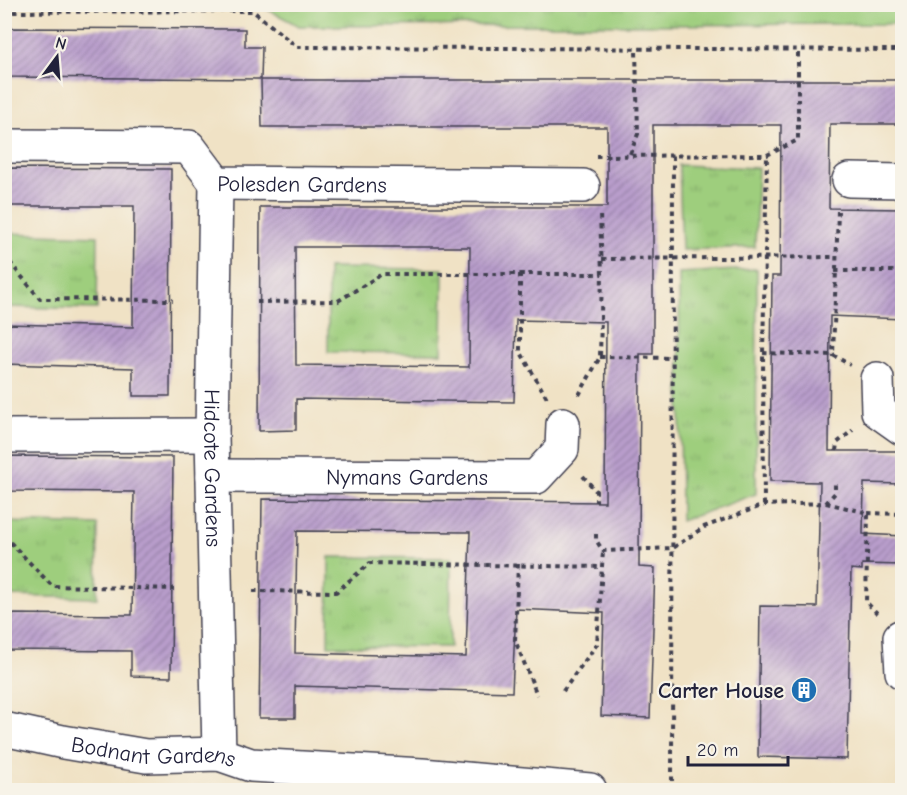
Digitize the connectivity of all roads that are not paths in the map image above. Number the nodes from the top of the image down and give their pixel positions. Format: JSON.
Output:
{"nodes":[{"id":1,"x":4,"y":146,"type":"edge"},
{"id":2,"x":849,"y":180,"type":"road end"},
{"id":3,"x":903,"y":181,"type":"edge"},
{"id":4,"x":216,"y":183,"type":"junction"},
{"id":5,"x":583,"y":186,"type":"road end"},
{"id":6,"x":877,"y":379,"type":"road end"},
{"id":7,"x":563,"y":424,"type":"road end"},
{"id":8,"x":903,"y":428,"type":"edge"},
{"id":9,"x":212,"y":435,"type":"junction"},
{"id":10,"x":4,"y":436,"type":"edge"},
{"id":11,"x":213,"y":476,"type":"junction"},
{"id":12,"x":900,"y":637,"type":"road end"},
{"id":13,"x":903,"y":672,"type":"edge"},
{"id":14,"x":4,"y":729,"type":"edge"},
{"id":15,"x":219,"y":754,"type":"junction"},
{"id":16,"x":590,"y":790,"type":"edge"}],
"edges":[{"from":1,"to":4,"type":"street","name":"Polesden Gardens"},
{"from":2,"to":3,"type":"street"},
{"from":4,"to":5,"type":"street","name":"Polesden Gardens"},
{"from":4,"to":9,"type":"street","name":"Hidcote Gardens"},
{"from":6,"to":8,"type":"street"},
{"from":7,"to":11,"type":"street","name":"Nymans Gardens"},
{"from":9,"to":10,"type":"street"},
{"from":9,"to":11,"type":"street","name":"Hidcote Gardens"},
{"from":11,"to":15,"type":"street","name":"Hidcote Gardens"},
{"from":12,"to":13,"type":"street"},
{"from":14,"to":15,"type":"street","name":"Bodnant Gardens"},
{"from":15,"to":16,"type":"street","name":"Bodnant Gardens"}]}
